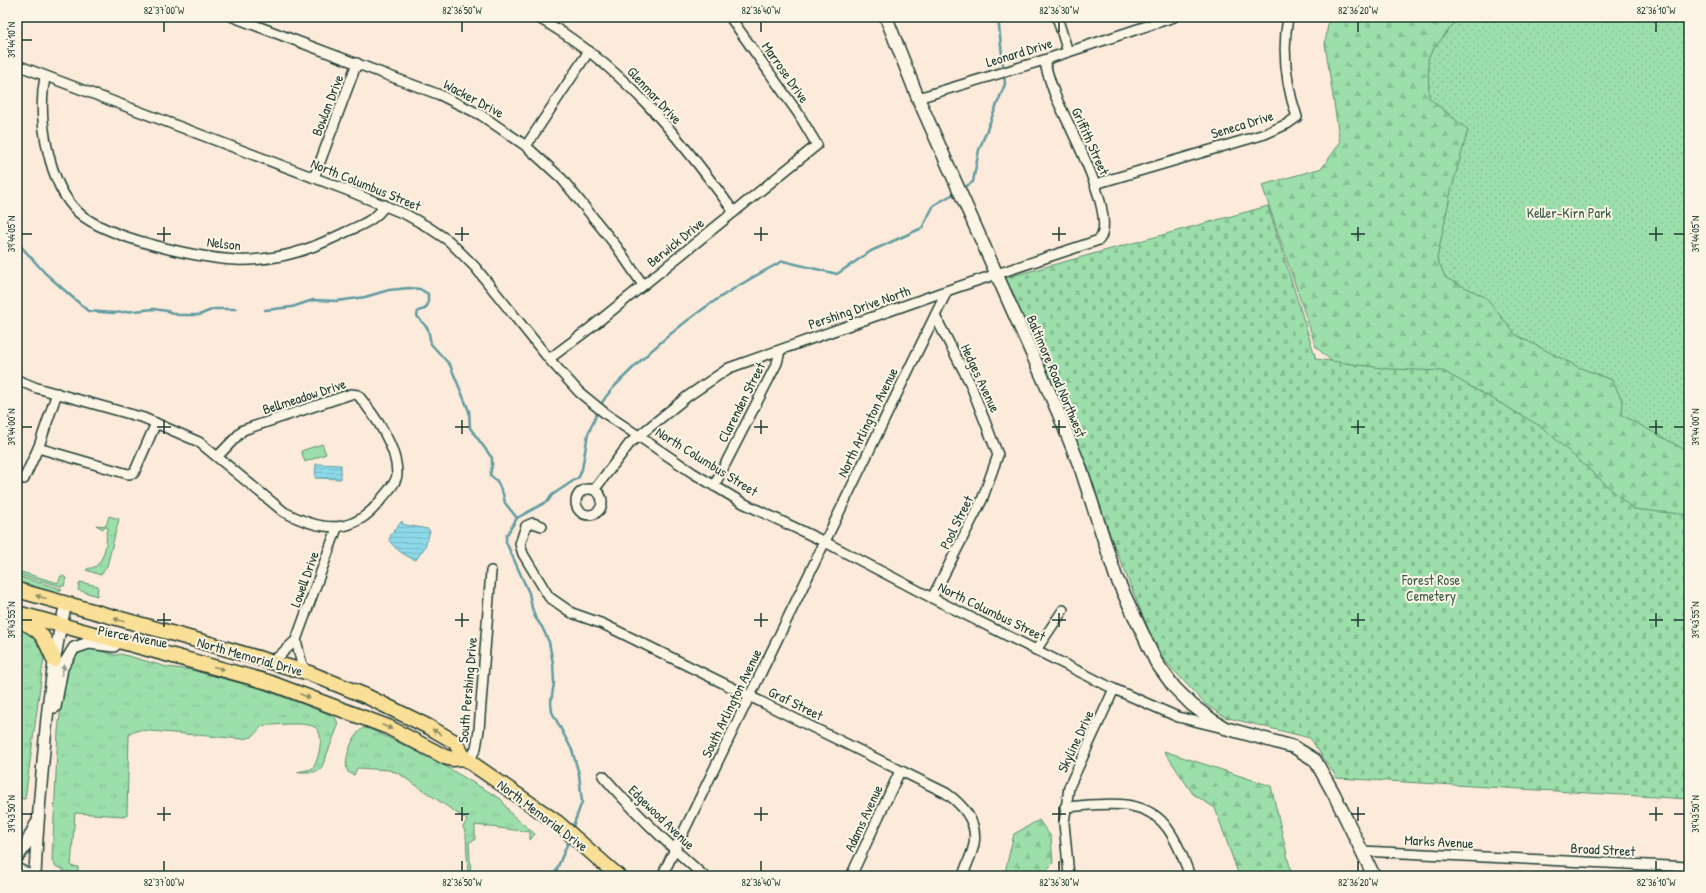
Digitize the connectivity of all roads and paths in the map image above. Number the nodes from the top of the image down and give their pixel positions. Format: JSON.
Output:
{"nodes":[{"id":1,"x":233,"y":17,"type":"edge"},
{"id":2,"x":537,"y":17,"type":"edge"},
{"id":3,"x":730,"y":17,"type":"edge"},
{"id":4,"x":886,"y":17,"type":"edge"},
{"id":5,"x":1057,"y":17,"type":"edge"},
{"id":6,"x":1174,"y":17,"type":"edge"},
{"id":7,"x":1288,"y":17,"type":"edge"},
{"id":8,"x":589,"y":51,"type":"junction"},
{"id":9,"x":1068,"y":52,"type":"junction"},
{"id":10,"x":1044,"y":60,"type":"junction"},
{"id":11,"x":357,"y":63,"type":"junction"},
{"id":12,"x":17,"y":65,"type":"edge"},
{"id":13,"x":45,"y":77,"type":"junction"},
{"id":14,"x":918,"y":98,"type":"junction"},
{"id":15,"x":818,"y":145,"type":"joint"},
{"id":16,"x":526,"y":146,"type":"junction"},
{"id":17,"x":314,"y":178,"type":"junction"},
{"id":18,"x":1095,"y":184,"type":"junction"},
{"id":19,"x":385,"y":205,"type":"junction"},
{"id":20,"x":734,"y":212,"type":"junction"},
{"id":21,"x":1104,"y":234,"type":"joint"},
{"id":22,"x":996,"y":274,"type":"junction"},
{"id":23,"x":644,"y":285,"type":"junction"},
{"id":24,"x":947,"y":291,"type":"junction"},
{"id":25,"x":935,"y":316,"type":"junction"},
{"id":26,"x":780,"y":351,"type":"junction"},
{"id":27,"x":549,"y":359,"type":"junction"},
{"id":28,"x":17,"y":380,"type":"edge"},
{"id":29,"x":57,"y":393,"type":"junction"},
{"id":30,"x":156,"y":422,"type":"junction"},
{"id":31,"x":639,"y":436,"type":"junction"},
{"id":32,"x":38,"y":448,"type":"junction"},
{"id":33,"x":998,"y":455,"type":"joint"},
{"id":34,"x":217,"y":457,"type":"junction"},
{"id":35,"x":24,"y":479,"type":"dead end"},
{"id":36,"x":714,"y":486,"type":"junction"},
{"id":37,"x":594,"y":490,"type":"dead end"},
{"id":38,"x":542,"y":526,"type":"dead end"},
{"id":39,"x":337,"y":528,"type":"junction"},
{"id":40,"x":825,"y":542,"type":"junction"},
{"id":41,"x":491,"y":571,"type":"dead end"},
{"id":42,"x":17,"y":590,"type":"edge"},
{"id":43,"x":932,"y":598,"type":"junction"},
{"id":44,"x":66,"y":604,"type":"junction"},
{"id":45,"x":1063,"y":610,"type":"dead end"},
{"id":46,"x":17,"y":613,"type":"edge"},
{"id":47,"x":17,"y":620,"type":"edge"},
{"id":48,"x":60,"y":624,"type":"junction"},
{"id":49,"x":296,"y":640,"type":"junction"},
{"id":50,"x":1036,"y":650,"type":"junction"},
{"id":51,"x":54,"y":660,"type":"junction"},
{"id":52,"x":192,"y":661,"type":"junction"},
{"id":53,"x":269,"y":661,"type":"junction"},
{"id":54,"x":309,"y":674,"type":"junction"},
{"id":55,"x":1114,"y":689,"type":"junction"},
{"id":56,"x":750,"y":696,"type":"junction"},
{"id":57,"x":47,"y":719,"type":"junction"},
{"id":58,"x":1225,"y":728,"type":"junction"},
{"id":59,"x":467,"y":760,"type":"junction"},
{"id":60,"x":900,"y":771,"type":"junction"},
{"id":61,"x":604,"y":776,"type":"dead end"},
{"id":62,"x":1065,"y":807,"type":"junction"},
{"id":63,"x":38,"y":822,"type":"junction"},
{"id":64,"x":674,"y":850,"type":"junction"},
{"id":65,"x":1362,"y":851,"type":"junction"},
{"id":66,"x":17,"y":857,"type":"edge"},
{"id":67,"x":1515,"y":858,"type":"joint"},
{"id":68,"x":1689,"y":867,"type":"edge"},
{"id":69,"x":17,"y":868,"type":"edge"},
{"id":70,"x":34,"y":876,"type":"edge"},
{"id":71,"x":618,"y":876,"type":"edge"},
{"id":72,"x":662,"y":876,"type":"edge"},
{"id":73,"x":704,"y":876,"type":"edge"},
{"id":74,"x":851,"y":876,"type":"edge"},
{"id":75,"x":963,"y":876,"type":"edge"},
{"id":76,"x":1069,"y":876,"type":"edge"},
{"id":77,"x":1190,"y":876,"type":"edge"},
{"id":78,"x":1374,"y":876,"type":"edge"}],
"edges":[{"from":1,"to":11,"type":"street","name":"Wacker Drive"},
{"from":2,"to":8,"type":"street","name":"Glenmar Drive"},
{"from":3,"to":15,"type":"street","name":"Marrose Drive"},
{"from":4,"to":14,"type":"main road","name":"Baltimore Road Northwest"},
{"from":5,"to":9,"type":"street"},
{"from":6,"to":9,"type":"street","name":"Leonard Drive"},
{"from":7,"to":18,"type":"street","name":"Seneca Drive"},
{"from":8,"to":16,"type":"street"},
{"from":8,"to":20,"type":"street","name":"Glenmar Drive"},
{"from":9,"to":10,"type":"street","name":"Leonard Drive"},
{"from":10,"to":14,"type":"street","name":"Leonard Drive"},
{"from":10,"to":18,"type":"street","name":"Griffith Street"},
{"from":11,"to":16,"type":"street","name":"Wacker Drive"},
{"from":11,"to":17,"type":"street","name":"Bowlan Drive"},
{"from":12,"to":13,"type":"street","name":"North Columbus Street"},
{"from":13,"to":17,"type":"street","name":"North Columbus Street"},
{"from":13,"to":19,"type":"street","name":"Nelson"},
{"from":14,"to":22,"type":"main road","name":"Baltimore Road Northwest"},
{"from":15,"to":20,"type":"street","name":"Berwick Drive"},
{"from":16,"to":23,"type":"street","name":"Wacker Drive"},
{"from":17,"to":19,"type":"street","name":"North Columbus Street"},
{"from":18,"to":21,"type":"street","name":"Griffith Street"},
{"from":19,"to":27,"type":"street","name":"North Columbus Street"},
{"from":20,"to":23,"type":"street","name":"Berwick Drive"},
{"from":21,"to":22,"type":"street","name":"Pershing Drive North"},
{"from":22,"to":24,"type":"street","name":"Pershing Drive North"},
{"from":22,"to":58,"type":"main road","name":"Baltimore Road Northwest"},
{"from":23,"to":27,"type":"street","name":"Berwick Drive"},
{"from":24,"to":25,"type":"street","name":"North Arlington Avenue"},
{"from":24,"to":26,"type":"street","name":"Pershing Drive North"},
{"from":25,"to":33,"type":"street","name":"Hedges Avenue"},
{"from":25,"to":40,"type":"street","name":"North Arlington Avenue"},
{"from":26,"to":31,"type":"street","name":"Pershing Drive North"},
{"from":26,"to":36,"type":"street","name":"Clarenden Street"},
{"from":27,"to":31,"type":"street","name":"North Columbus Street"},
{"from":28,"to":29,"type":"street","name":"Bellmeadow Drive"},
{"from":29,"to":30,"type":"street","name":"Bellmeadow Drive"},
{"from":29,"to":32,"type":"street"},
{"from":30,"to":32,"type":"street"},
{"from":30,"to":34,"type":"street","name":"Bellmeadow Drive"},
{"from":31,"to":36,"type":"street","name":"North Columbus Street"},
{"from":31,"to":37,"type":"street","name":"Pershing Drive North"},
{"from":32,"to":35,"type":"street"},
{"from":33,"to":43,"type":"street","name":"Pool Street"},
{"from":34,"to":39,"type":"street","name":"Bellmeadow Drive"},
{"from":34,"to":39,"type":"street","name":"Bellmeadow Drive"},
{"from":36,"to":40,"type":"street","name":"North Columbus Street"},
{"from":38,"to":56,"type":"street","name":"Graf Street"},
{"from":39,"to":49,"type":"street","name":"Lowell Drive"},
{"from":40,"to":43,"type":"street","name":"North Columbus Street"},
{"from":40,"to":56,"type":"street","name":"South Arlington Avenue"},
{"from":41,"to":59,"type":"street","name":"South Pershing Drive"},
{"from":44,"to":42,"type":"main road","name":"North Memorial Drive","one_way":true},
{"from":43,"to":50,"type":"street","name":"North Columbus Street"},
{"from":44,"to":48,"type":"street","name":"Pierce Avenue"},
{"from":53,"to":44,"type":"main road","name":"North Memorial Drive","one_way":true},
{"from":45,"to":50,"type":"street"},
{"from":46,"to":48,"type":"main road","name":"North Memorial Drive"},
{"from":47,"to":51,"type":"main road"},
{"from":48,"to":51,"type":"street","name":"Pierce Avenue"},
{"from":48,"to":52,"type":"main road","name":"North Memorial Drive"},
{"from":49,"to":53,"type":"street","name":"Lowell Drive"},
{"from":49,"to":54,"type":"street"},
{"from":50,"to":55,"type":"street","name":"North Columbus Street"},
{"from":51,"to":57,"type":"street","name":"Pierce Avenue"},
{"from":57,"to":52,"type":"street","name":"Pierce Avenue","one_way":true},
{"from":52,"to":59,"type":"main road","name":"North Memorial Drive","one_way":true},
{"from":53,"to":54,"type":"main road","name":"North Memorial Drive"},
{"from":59,"to":54,"type":"main road","name":"North Memorial Drive","one_way":true},
{"from":55,"to":58,"type":"street","name":"North Columbus Street"},
{"from":55,"to":62,"type":"street","name":"Skyline Drive"},
{"from":56,"to":60,"type":"street","name":"Graf Street"},
{"from":56,"to":64,"type":"street","name":"South Arlington Avenue"},
{"from":57,"to":63,"type":"street","name":"Pierce Avenue"},
{"from":58,"to":65,"type":"main road","name":"North Columbus Street"},
{"from":59,"to":71,"type":"main road","name":"North Memorial Drive"},
{"from":60,"to":74,"type":"street","name":"Adams Avenue"},
{"from":60,"to":75,"type":"street","name":"Graf Street"},
{"from":61,"to":64,"type":"street","name":"Edgewood Avenue"},
{"from":62,"to":76,"type":"street","name":"Skyline Drive"},
{"from":62,"to":77,"type":"street"},
{"from":63,"to":66,"type":"street","name":"Pierce Avenue"},
{"from":63,"to":70,"type":"street","name":"Pierce Avenue"},
{"from":64,"to":72,"type":"street","name":"South Arlington Avenue"},
{"from":64,"to":73,"type":"street","name":"Edgewood Avenue"},
{"from":65,"to":67,"type":"street","name":"Marks Avenue"},
{"from":65,"to":78,"type":"main road","name":"North Columbus Street"},
{"from":67,"to":68,"type":"street","name":"Broad Street"},
{"from":69,"to":70,"type":"street"}]}
